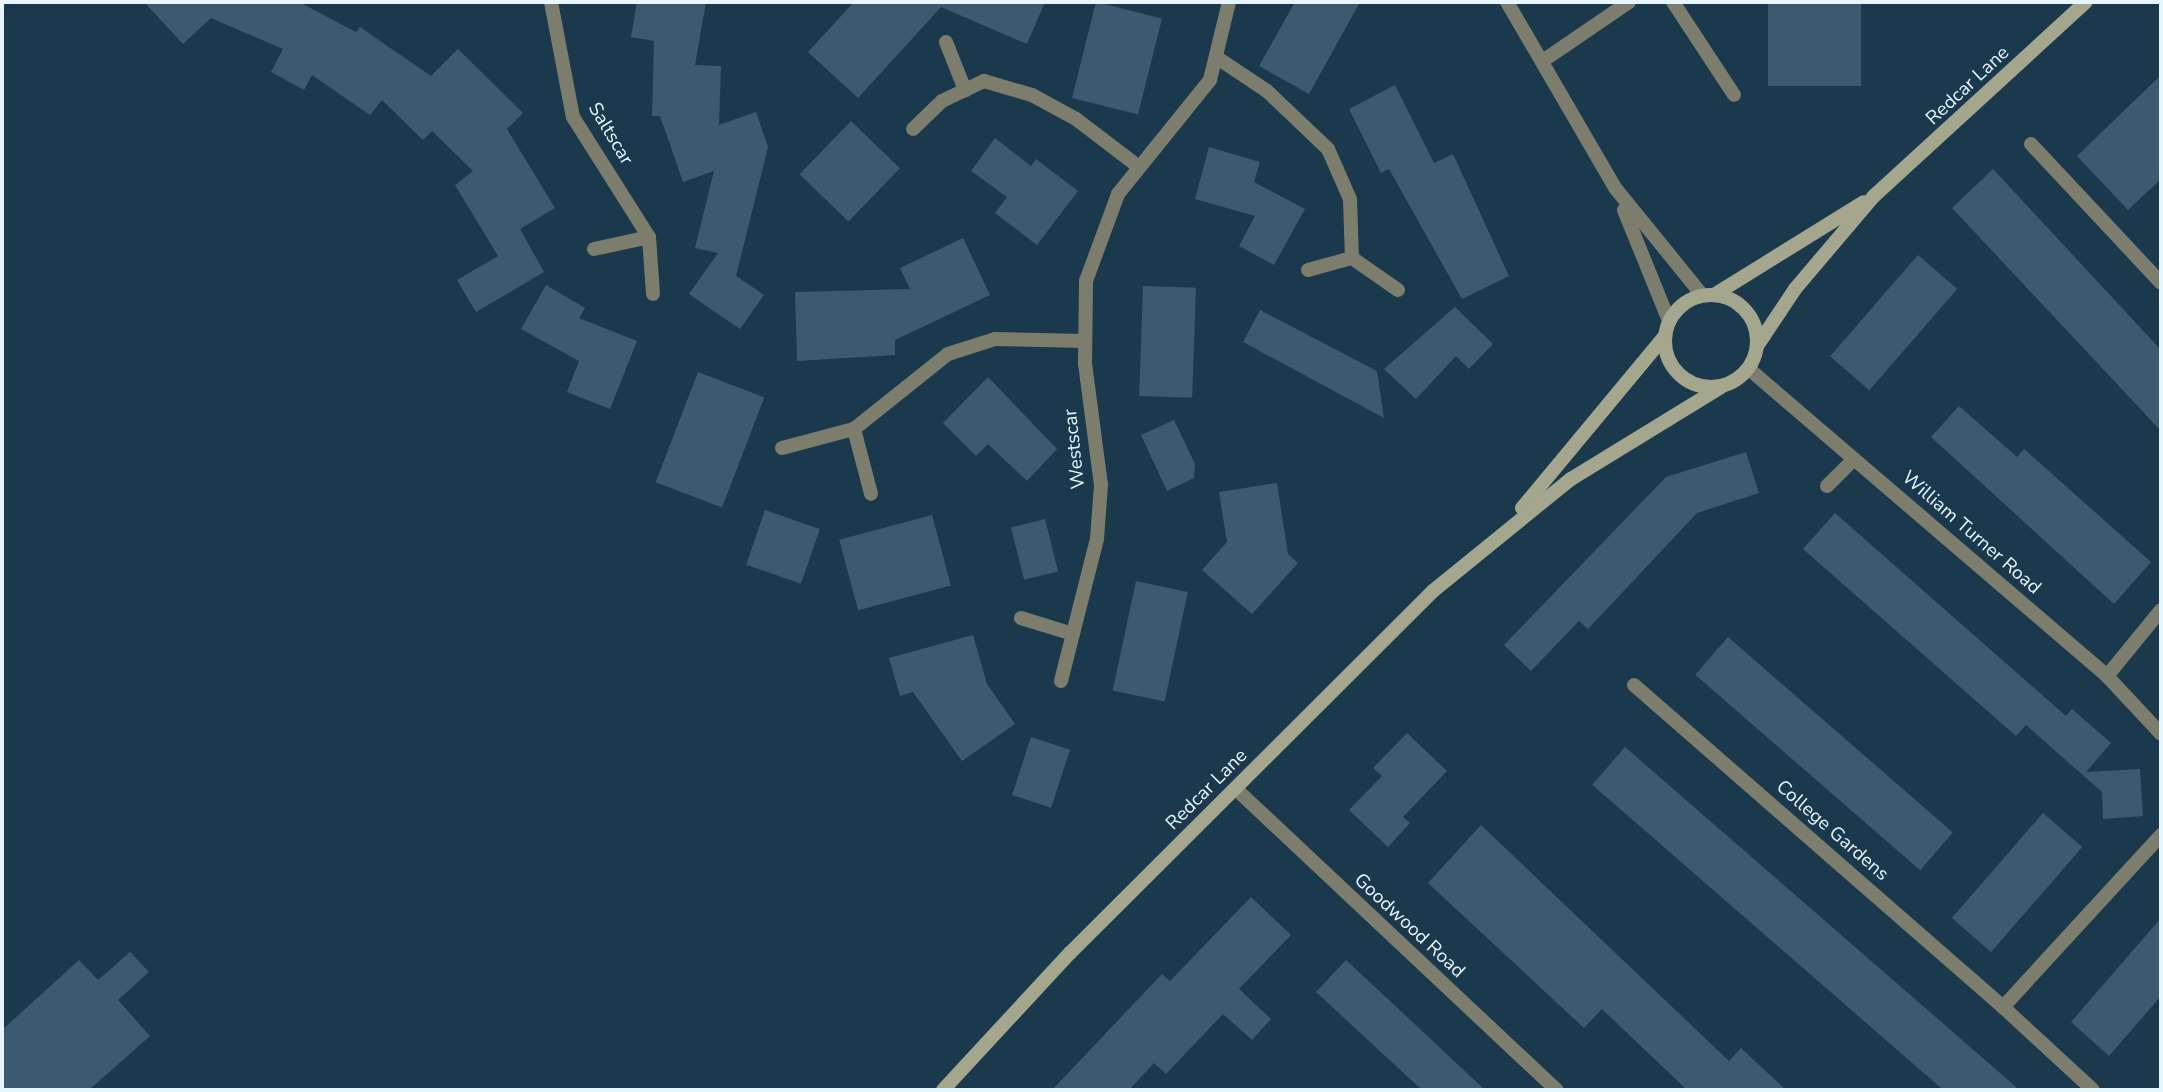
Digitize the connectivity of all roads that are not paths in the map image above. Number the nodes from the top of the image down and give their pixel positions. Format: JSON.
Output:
{"nodes":[{"id":1,"x":551,"y":2,"type":"edge"},
{"id":2,"x":1229,"y":2,"type":"edge"},
{"id":3,"x":1507,"y":2,"type":"edge"},
{"id":4,"x":1629,"y":2,"type":"edge"},
{"id":5,"x":1674,"y":2,"type":"edge"},
{"id":6,"x":2086,"y":2,"type":"edge"},
{"id":7,"x":946,"y":42,"type":"dead end"},
{"id":8,"x":1216,"y":57,"type":"junction"},
{"id":9,"x":1544,"y":60,"type":"junction"},
{"id":10,"x":965,"y":90,"type":"junction"},
{"id":11,"x":1734,"y":95,"type":"dead end"},
{"id":12,"x":914,"y":129,"type":"dead end"},
{"id":13,"x":2031,"y":144,"type":"dead end"},
{"id":14,"x":1139,"y":167,"type":"junction"},
{"id":15,"x":1616,"y":188,"type":"junction"},
{"id":16,"x":1874,"y":196,"type":"junction"},
{"id":17,"x":649,"y":237,"type":"junction"},
{"id":18,"x":594,"y":249,"type":"dead end"},
{"id":19,"x":1352,"y":258,"type":"junction"},
{"id":20,"x":1308,"y":270,"type":"dead end"},
{"id":21,"x":2161,"y":283,"type":"edge"},
{"id":22,"x":1398,"y":290,"type":"dead end"},
{"id":23,"x":653,"y":294,"type":"dead end"},
{"id":24,"x":1708,"y":295,"type":"junction"},
{"id":25,"x":1669,"y":321,"type":"junction"},
{"id":26,"x":1664,"y":337,"type":"junction"},
{"id":27,"x":1085,"y":341,"type":"junction"},
{"id":28,"x":1757,"y":346,"type":"junction"},
{"id":29,"x":1749,"y":369,"type":"junction"},
{"id":30,"x":1721,"y":387,"type":"junction"},
{"id":31,"x":854,"y":429,"type":"junction"},
{"id":32,"x":782,"y":449,"type":"dead end"},
{"id":33,"x":1854,"y":459,"type":"junction"},
{"id":34,"x":1828,"y":486,"type":"dead end"},
{"id":35,"x":871,"y":494,"type":"dead end"},
{"id":36,"x":1507,"y":525,"type":"junction"},
{"id":37,"x":2161,"y":610,"type":"edge"},
{"id":38,"x":1021,"y":618,"type":"dead end"},
{"id":39,"x":1073,"y":634,"type":"junction"},
{"id":40,"x":2107,"y":676,"type":"junction"},
{"id":41,"x":1061,"y":681,"type":"dead end"},
{"id":42,"x":1634,"y":685,"type":"dead end"},
{"id":43,"x":2161,"y":733,"type":"edge"},
{"id":44,"x":1236,"y":789,"type":"junction"},
{"id":45,"x":2161,"y":835,"type":"edge"},
{"id":46,"x":2003,"y":1007,"type":"junction"},
{"id":47,"x":943,"y":1090,"type":"edge"},
{"id":48,"x":1557,"y":1090,"type":"edge"},
{"id":49,"x":2093,"y":1090,"type":"edge"}],
"edges":[{"from":1,"to":17,"type":"street","name":"Saltscar"},
{"from":2,"to":8,"type":"street","name":"Westscar"},
{"from":3,"to":9,"type":"street"},
{"from":4,"to":9,"type":"street"},
{"from":5,"to":11,"type":"street"},
{"from":6,"to":16,"type":"main road","name":"Redcar Lane"},
{"from":7,"to":10,"type":"street"},
{"from":8,"to":14,"type":"street","name":"Westscar"},
{"from":8,"to":19,"type":"street"},
{"from":9,"to":15,"type":"street"},
{"from":10,"to":12,"type":"street"},
{"from":10,"to":14,"type":"street"},
{"from":13,"to":21,"type":"street"},
{"from":14,"to":27,"type":"street","name":"Westscar"},
{"from":15,"to":24,"type":"street"},
{"from":15,"to":25,"type":"street"},
{"from":16,"to":24,"type":"main road","name":"Redcar Lane"},
{"from":16,"to":28,"type":"main road","name":"Redcar Lane"},
{"from":17,"to":18,"type":"street"},
{"from":17,"to":23,"type":"street","name":"Saltscar"},
{"from":19,"to":20,"type":"street"},
{"from":19,"to":22,"type":"street"},
{"from":24,"to":25,"type":"main road"},
{"from":24,"to":28,"type":"main road"},
{"from":25,"to":26,"type":"main road"},
{"from":26,"to":30,"type":"main road"},
{"from":26,"to":36,"type":"main road","name":"Redcar Lane"},
{"from":27,"to":31,"type":"street"},
{"from":27,"to":39,"type":"street","name":"Westscar"},
{"from":28,"to":29,"type":"main road"},
{"from":29,"to":30,"type":"main road"},
{"from":29,"to":33,"type":"street","name":"William Turner Road"},
{"from":30,"to":36,"type":"main road","name":"Redcar Lane"},
{"from":31,"to":32,"type":"street"},
{"from":31,"to":35,"type":"street"},
{"from":33,"to":34,"type":"street"},
{"from":33,"to":40,"type":"street","name":"William Turner Road"},
{"from":36,"to":44,"type":"main road","name":"Redcar Lane"},
{"from":37,"to":40,"type":"street"},
{"from":38,"to":39,"type":"street"},
{"from":39,"to":41,"type":"street","name":"Westscar"},
{"from":40,"to":43,"type":"street","name":"William Turner Road"},
{"from":42,"to":46,"type":"street","name":"College Gardens"},
{"from":44,"to":47,"type":"main road","name":"Redcar Lane"},
{"from":44,"to":48,"type":"street","name":"Goodwood Road"},
{"from":45,"to":46,"type":"street"},
{"from":46,"to":49,"type":"street","name":"College Gardens"}]}
